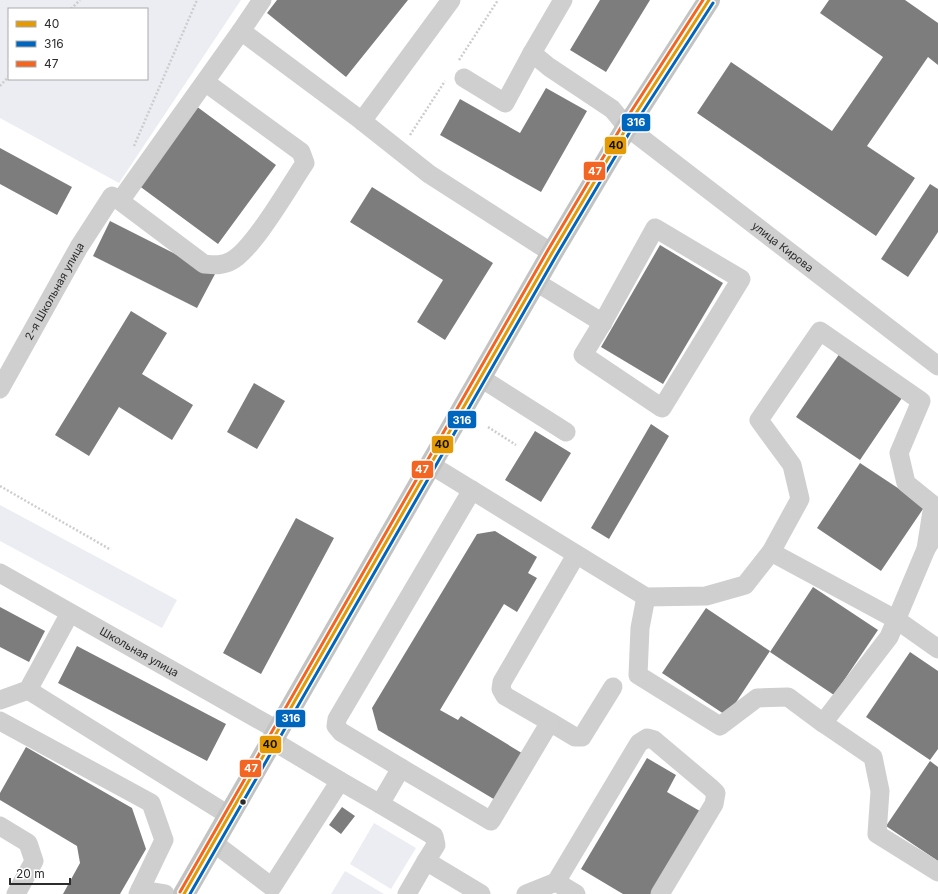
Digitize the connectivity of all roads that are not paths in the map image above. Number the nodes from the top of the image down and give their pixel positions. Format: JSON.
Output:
{"nodes":[{"id":1,"x":262,"y":0,"type":"edge"},
{"id":2,"x":563,"y":0,"type":"edge"},
{"id":3,"x":709,"y":0,"type":"edge"},
{"id":4,"x":450,"y":1,"type":"edge"},
{"id":5,"x":240,"y":31,"type":"junction"},
{"id":6,"x":532,"y":53,"type":"junction"},
{"id":7,"x":464,"y":78,"type":"dead end"},
{"id":8,"x":205,"y":82,"type":"junction"},
{"id":9,"x":362,"y":121,"type":"junction"},
{"id":10,"x":627,"y":127,"type":"junction"},
{"id":11,"x":112,"y":196,"type":"dead end"},
{"id":12,"x":552,"y":253,"type":"junction"},
{"id":13,"x":536,"y":282,"type":"junction"},
{"id":14,"x":603,"y":322,"type":"junction"},
{"id":15,"x":938,"y":366,"type":"edge"},
{"id":16,"x":481,"y":378,"type":"junction"},
{"id":17,"x":0,"y":389,"type":"edge"},
{"id":18,"x":566,"y":432,"type":"dead end"},
{"id":19,"x":431,"y":465,"type":"junction"},
{"id":20,"x":472,"y":490,"type":"junction"},
{"id":21,"x":938,"y":530,"type":"edge"},
{"id":22,"x":926,"y":549,"type":"junction"},
{"id":23,"x":771,"y":552,"type":"junction"},
{"id":24,"x":576,"y":555,"type":"junction"},
{"id":25,"x":0,"y":573,"type":"edge"},
{"id":26,"x":646,"y":598,"type":"junction"},
{"id":27,"x":70,"y":612,"type":"junction"},
{"id":28,"x":897,"y":620,"type":"junction"},
{"id":29,"x":938,"y":649,"type":"edge"},
{"id":30,"x":613,"y":687,"type":"dead end"},
{"id":31,"x":28,"y":690,"type":"junction"},
{"id":32,"x":0,"y":700,"type":"edge"},
{"id":33,"x":0,"y":721,"type":"edge"},
{"id":34,"x":550,"y":722,"type":"junction"},
{"id":35,"x":823,"y":723,"type":"junction"},
{"id":36,"x":276,"y":736,"type":"junction"},
{"id":37,"x":401,"y":768,"type":"junction"},
{"id":38,"x":340,"y":781,"type":"junction"},
{"id":39,"x":380,"y":804,"type":"junction"},
{"id":40,"x":230,"y":816,"type":"junction"},
{"id":41,"x":0,"y":826,"type":"edge"},
{"id":42,"x":214,"y":843,"type":"junction"},
{"id":43,"x":426,"y":861,"type":"junction"},
{"id":44,"x":938,"y":872,"type":"edge"},
{"id":45,"x":556,"y":882,"type":"junction"},
{"id":46,"x":276,"y":890,"type":"edge"},
{"id":47,"x":139,"y":892,"type":"edge"},
{"id":48,"x":16,"y":894,"type":"edge"},
{"id":49,"x":165,"y":894,"type":"edge"},
{"id":50,"x":184,"y":894,"type":"edge"},
{"id":51,"x":407,"y":894,"type":"edge"},
{"id":52,"x":481,"y":894,"type":"edge"},
{"id":53,"x":526,"y":894,"type":"edge"},
{"id":54,"x":576,"y":894,"type":"edge"},
{"id":55,"x":660,"y":894,"type":"edge"}],
"edges":[{"from":1,"to":5,"type":"street"},
{"from":2,"to":6,"type":"street"},
{"from":3,"to":10,"type":"main road"},
{"from":4,"to":9,"type":"street"},
{"from":5,"to":8,"type":"street"},
{"from":5,"to":9,"type":"street"},
{"from":6,"to":7,"type":"street"},
{"from":6,"to":10,"type":"street","name":"улица Кирова"},
{"from":8,"to":8,"type":"street"},
{"from":9,"to":12,"type":"street"},
{"from":10,"to":12,"type":"main road"},
{"from":10,"to":15,"type":"street","name":"улица Кирова"},
{"from":11,"to":17,"type":"street","name":"2-я Школьная улица"},
{"from":12,"to":13,"type":"main road"},
{"from":13,"to":14,"type":"street"},
{"from":13,"to":16,"type":"main road"},
{"from":14,"to":14,"type":"street"},
{"from":16,"to":18,"type":"street"},
{"from":16,"to":19,"type":"main road"},
{"from":19,"to":20,"type":"street"},
{"from":19,"to":36,"type":"main road"},
{"from":20,"to":24,"type":"street"},
{"from":20,"to":37,"type":"street"},
{"from":21,"to":22,"type":"street"},
{"from":22,"to":23,"type":"street"},
{"from":22,"to":28,"type":"street"},
{"from":23,"to":26,"type":"street"},
{"from":23,"to":28,"type":"street"},
{"from":24,"to":26,"type":"street"},
{"from":24,"to":34,"type":"street"},
{"from":25,"to":27,"type":"street","name":"Школьная улица"},
{"from":26,"to":35,"type":"street"},
{"from":27,"to":31,"type":"street"},
{"from":27,"to":36,"type":"street","name":"Школьная улица"},
{"from":28,"to":29,"type":"street"},
{"from":28,"to":35,"type":"street"},
{"from":30,"to":34,"type":"street"},
{"from":31,"to":32,"type":"street"},
{"from":31,"to":40,"type":"street"},
{"from":33,"to":47,"type":"street"},
{"from":34,"to":37,"type":"street"},
{"from":35,"to":44,"type":"street"},
{"from":36,"to":38,"type":"street","name":"Школьная улица"},
{"from":36,"to":40,"type":"main road"},
{"from":37,"to":39,"type":"street"},
{"from":38,"to":39,"type":"street","name":"Школьная улица"},
{"from":38,"to":46,"type":"street"},
{"from":39,"to":43,"type":"street","name":"Школьная улица"},
{"from":40,"to":42,"type":"main road"},
{"from":41,"to":48,"type":"street"},
{"from":42,"to":46,"type":"street"},
{"from":42,"to":50,"type":"main road"},
{"from":43,"to":51,"type":"street","name":"Школьная улица"},
{"from":43,"to":52,"type":"street"},
{"from":45,"to":53,"type":"street"},
{"from":45,"to":54,"type":"street"},
{"from":45,"to":55,"type":"street"},
{"from":47,"to":49,"type":"street"}]}
